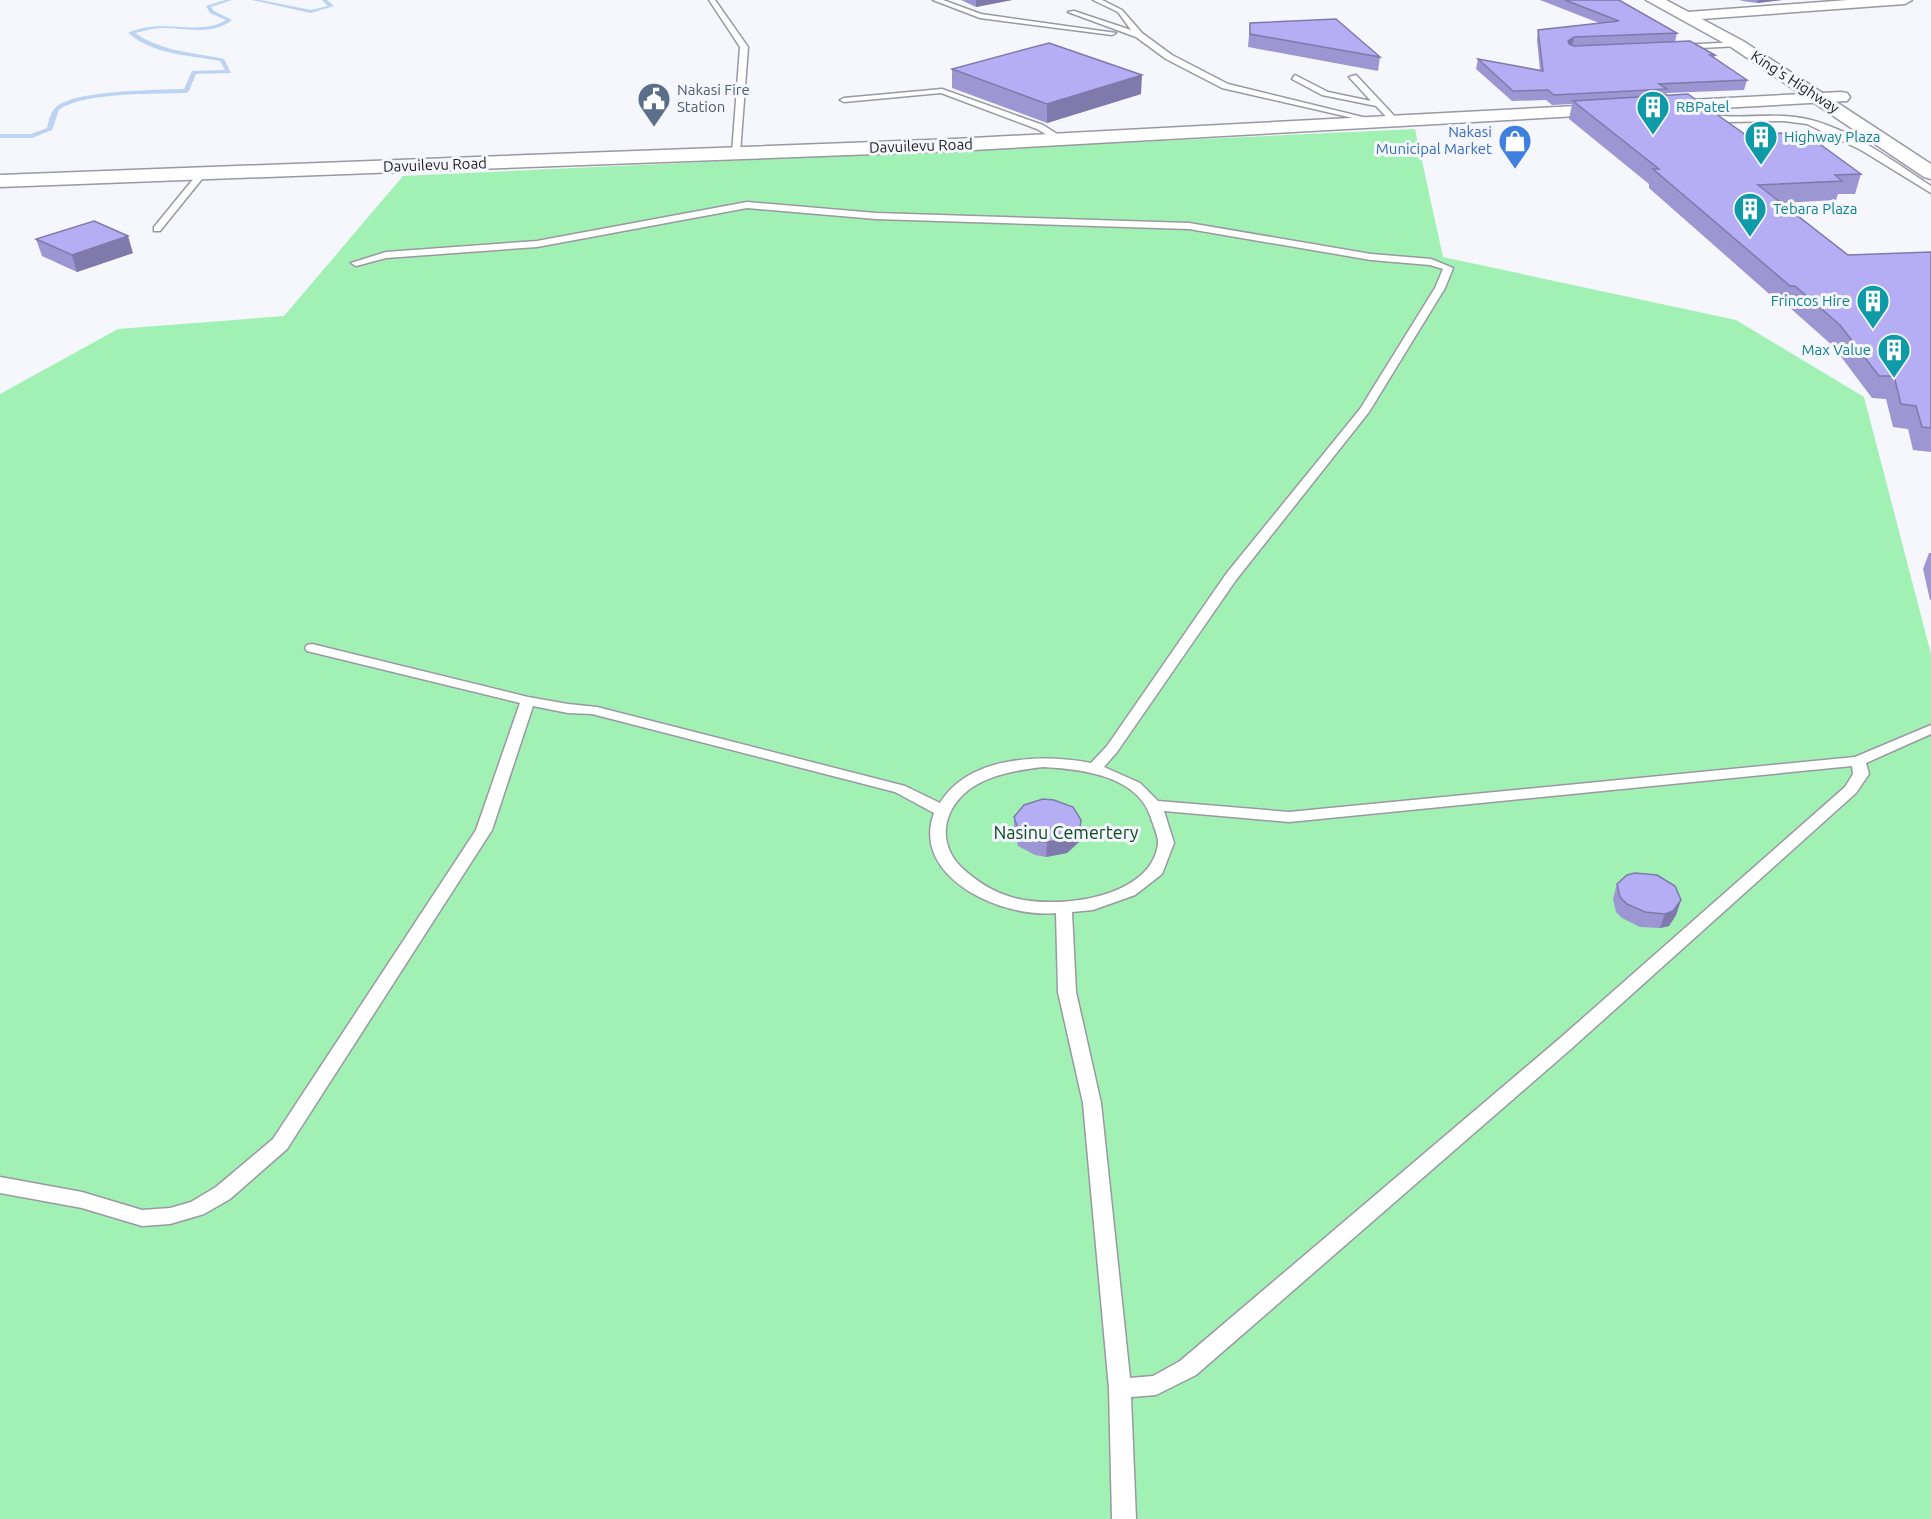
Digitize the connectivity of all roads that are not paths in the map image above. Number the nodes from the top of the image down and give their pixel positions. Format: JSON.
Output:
{"nodes":[{"id":1,"x":712,"y":0,"type":"edge"},
{"id":2,"x":936,"y":0,"type":"edge"},
{"id":3,"x":1096,"y":0,"type":"edge"},
{"id":4,"x":1654,"y":0,"type":"edge"},
{"id":5,"x":1905,"y":0,"type":"edge"},
{"id":6,"x":1685,"y":8,"type":"edge"},
{"id":7,"x":1072,"y":12,"type":"dead end"},
{"id":8,"x":1714,"y":14,"type":"junction"},
{"id":9,"x":1139,"y":35,"type":"junction"},
{"id":10,"x":1737,"y":44,"type":"junction"},
{"id":11,"x":1666,"y":47,"type":"edge"},
{"id":12,"x":1294,"y":76,"type":"dead end"},
{"id":13,"x":1353,"y":77,"type":"edge"},
{"id":14,"x":1841,"y":97,"type":"junction"},
{"id":15,"x":1819,"y":98,"type":"junction"},
{"id":16,"x":844,"y":100,"type":"dead end"},
{"id":17,"x":1692,"y":105,"type":"junction"},
{"id":18,"x":1386,"y":116,"type":"junction"},
{"id":19,"x":1061,"y":139,"type":"junction"},
{"id":20,"x":736,"y":153,"type":"junction"},
{"id":21,"x":1931,"y":156,"type":"edge"},
{"id":22,"x":1931,"y":173,"type":"edge"},
{"id":23,"x":202,"y":174,"type":"junction"},
{"id":24,"x":0,"y":181,"type":"edge"},
{"id":25,"x":1931,"y":190,"type":"edge"},
{"id":26,"x":157,"y":229,"type":"dead end"},
{"id":27,"x":356,"y":263,"type":"dead end"},
{"id":28,"x":312,"y":648,"type":"dead end"},
{"id":29,"x":528,"y":701,"type":"junction"},
{"id":30,"x":1931,"y":729,"type":"edge"},
{"id":31,"x":1858,"y":761,"type":"junction"},
{"id":32,"x":1095,"y":768,"type":"junction"},
{"id":33,"x":1155,"y":806,"type":"junction"},
{"id":34,"x":943,"y":811,"type":"junction"},
{"id":35,"x":1064,"y":910,"type":"junction"},
{"id":36,"x":0,"y":1185,"type":"edge"},
{"id":37,"x":1120,"y":1388,"type":"junction"},
{"id":38,"x":1124,"y":1519,"type":"edge"}],
"edges":[{"from":1,"to":20,"type":"lane"},
{"from":2,"to":9,"type":"lane"},
{"from":3,"to":9,"type":"lane"},
{"from":4,"to":6,"type":"main road","name":"King's Highway"},
{"from":5,"to":8,"type":"street"},
{"from":6,"to":8,"type":"main road","name":"King's Highway"},
{"from":6,"to":10,"type":"main road","name":"King's Highway"},
{"from":7,"to":9,"type":"lane"},
{"from":8,"to":14,"type":"main road","name":"King's Highway"},
{"from":9,"to":18,"type":"lane"},
{"from":10,"to":11,"type":"lane"},
{"from":10,"to":15,"type":"main road","name":"King's Highway"},
{"from":12,"to":18,"type":"lane"},
{"from":13,"to":18,"type":"lane"},
{"from":14,"to":15,"type":"main road","name":"Davuilevu Road"},
{"from":14,"to":21,"type":"main road","name":"King's Highway"},
{"from":15,"to":17,"type":"main road","name":"Davuilevu Road"},
{"from":15,"to":22,"type":"main road","name":"King's Highway"},
{"from":16,"to":19,"type":"lane"},
{"from":17,"to":18,"type":"main road","name":"Davuilevu Road"},
{"from":17,"to":25,"type":"lane"},
{"from":18,"to":19,"type":"main road","name":"Davuilevu Road"},
{"from":19,"to":20,"type":"main road","name":"Davuilevu Road"},
{"from":20,"to":23,"type":"main road","name":"Davuilevu Road"},
{"from":23,"to":24,"type":"main road","name":"Davuilevu Road"},
{"from":23,"to":26,"type":"lane"},
{"from":27,"to":32,"type":"lane"},
{"from":28,"to":29,"type":"lane"},
{"from":29,"to":34,"type":"lane"},
{"from":29,"to":36,"type":"lane"},
{"from":30,"to":31,"type":"lane"},
{"from":31,"to":33,"type":"lane"},
{"from":31,"to":37,"type":"lane"},
{"from":32,"to":33,"type":"lane"},
{"from":32,"to":34,"type":"lane"},
{"from":33,"to":35,"type":"lane"},
{"from":34,"to":35,"type":"lane"},
{"from":35,"to":37,"type":"lane"},
{"from":37,"to":38,"type":"lane"}]}
